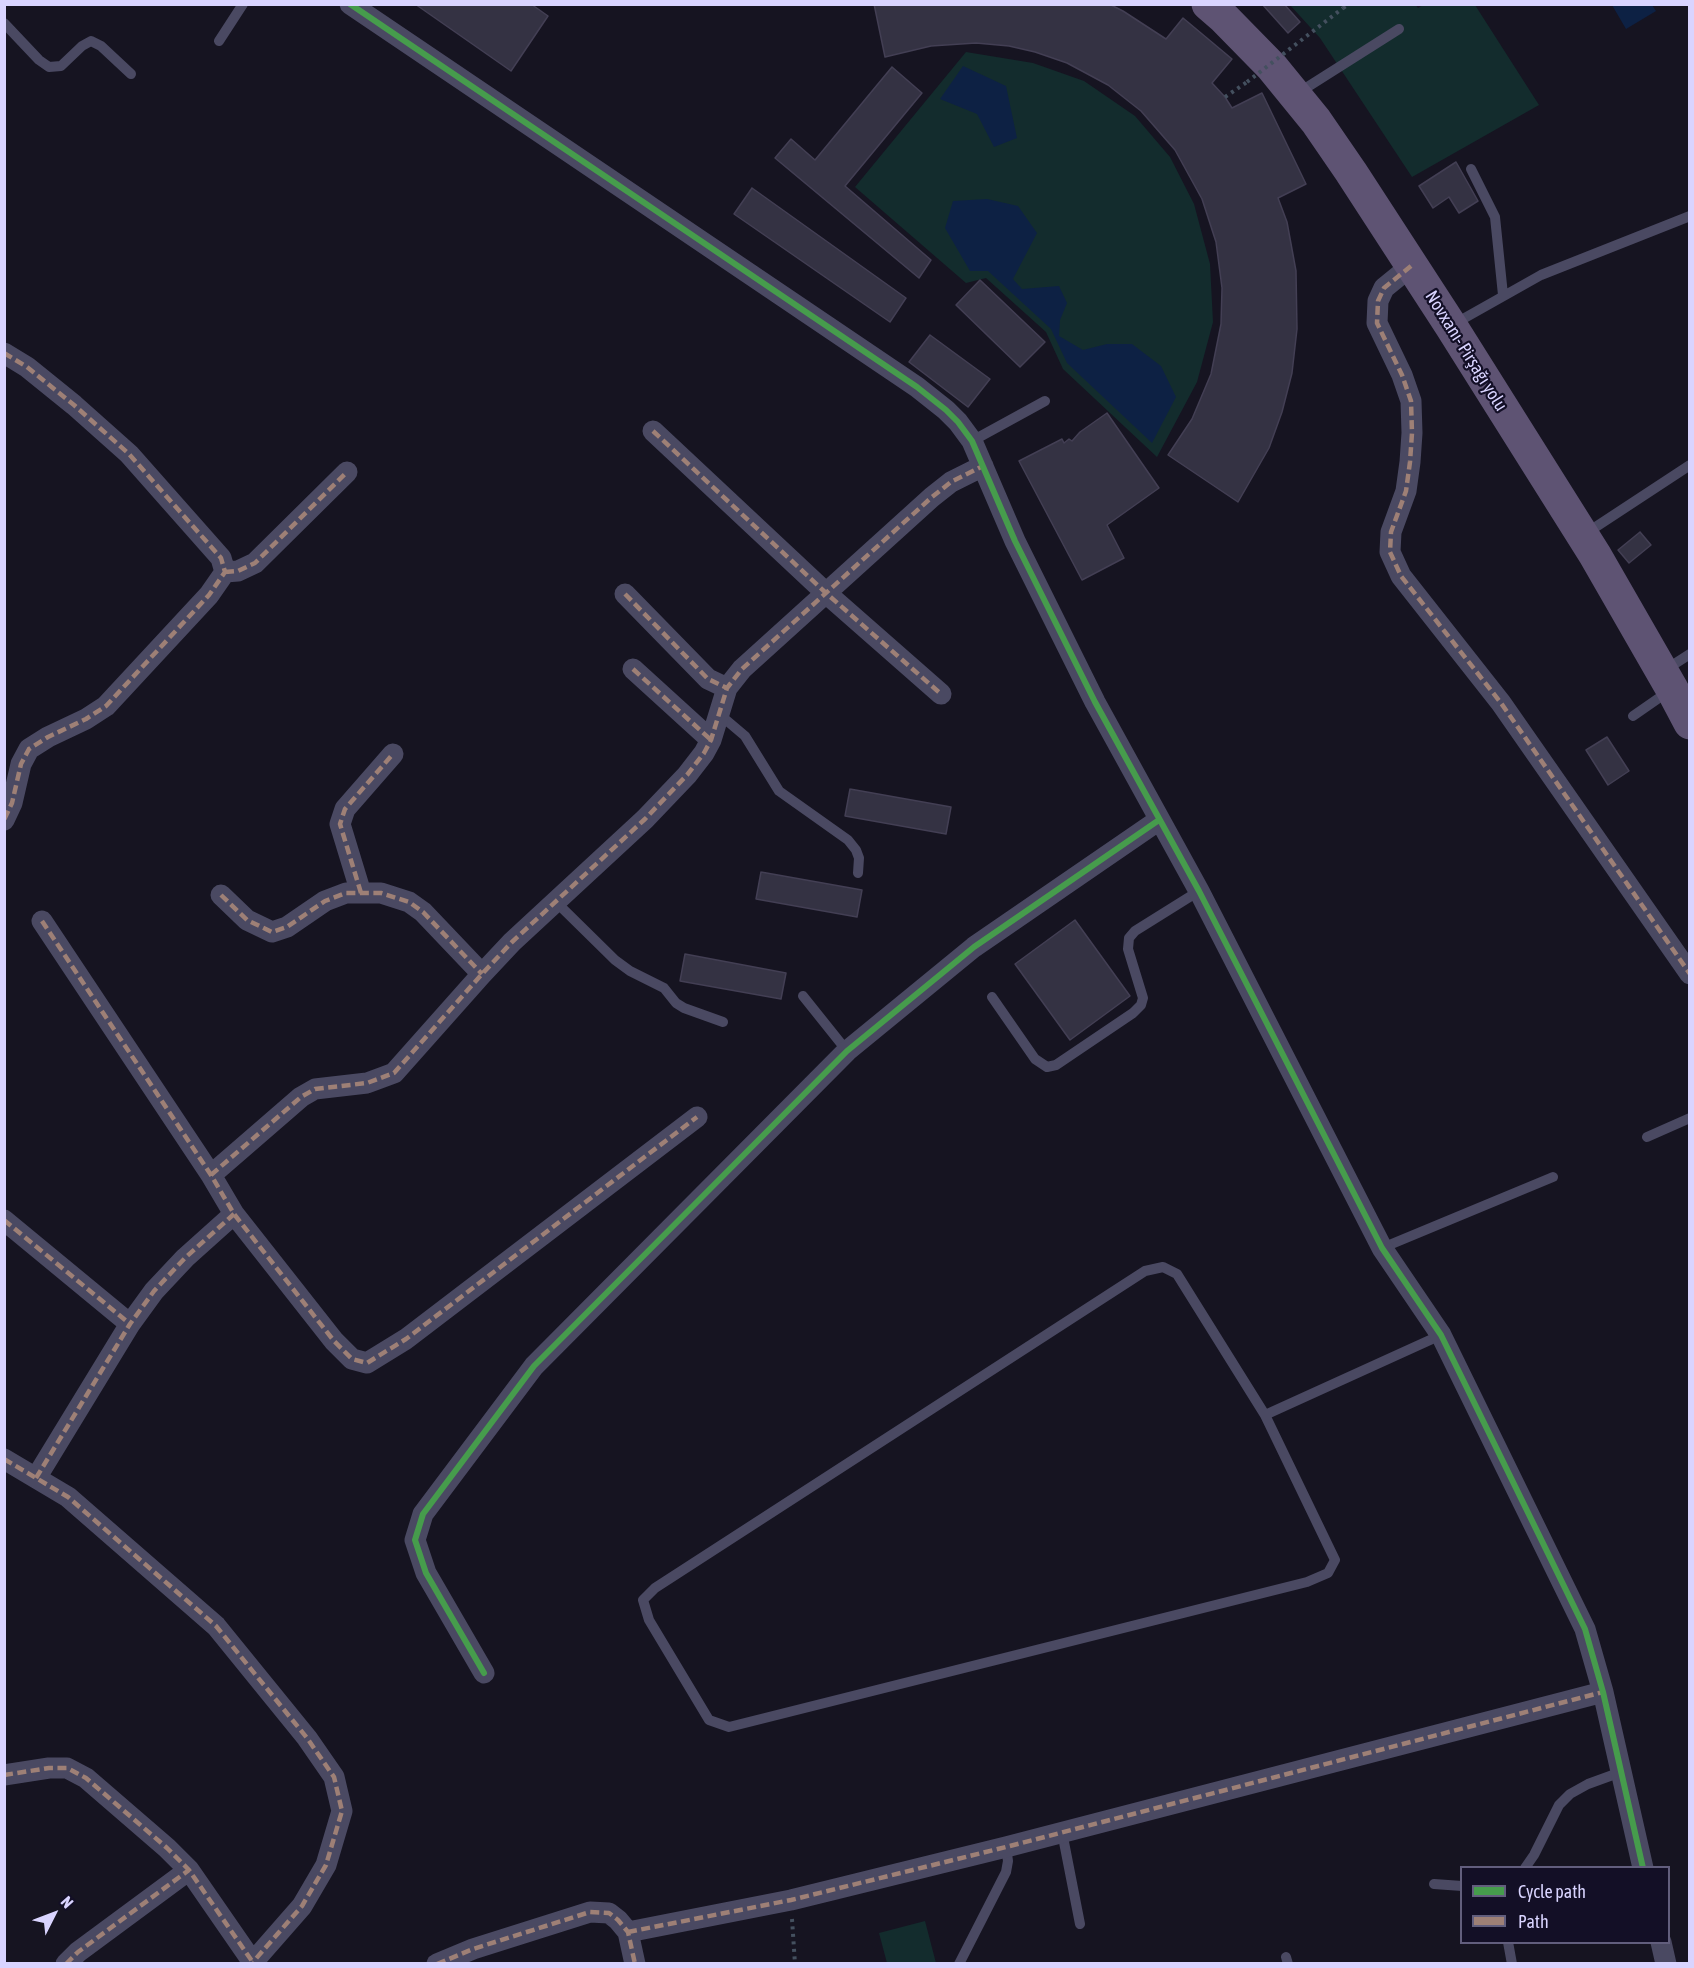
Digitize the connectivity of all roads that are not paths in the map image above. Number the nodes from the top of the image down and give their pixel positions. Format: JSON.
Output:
{"nodes":[{"id":1,"x":243,"y":4,"type":"edge"},
{"id":2,"x":350,"y":4,"type":"edge"},
{"id":3,"x":1208,"y":4,"type":"edge"},
{"id":4,"x":4,"y":24,"type":"edge"},
{"id":5,"x":1399,"y":29,"type":"dead end"},
{"id":6,"x":219,"y":41,"type":"dead end"},
{"id":7,"x":131,"y":74,"type":"dead end"},
{"id":8,"x":1295,"y":95,"type":"junction"},
{"id":9,"x":1471,"y":169,"type":"dead end"},
{"id":10,"x":1689,"y":216,"type":"edge"},
{"id":11,"x":1411,"y":266,"type":"junction"},
{"id":12,"x":1503,"y":295,"type":"junction"},
{"id":13,"x":1451,"y":326,"type":"junction"},
{"id":14,"x":4,"y":353,"type":"edge"},
{"id":15,"x":1046,"y":401,"type":"dead end"},
{"id":16,"x":653,"y":431,"type":"dead end"},
{"id":17,"x":972,"y":441,"type":"junction"},
{"id":18,"x":1689,"y":465,"type":"edge"},
{"id":19,"x":982,"y":466,"type":"junction"},
{"id":20,"x":346,"y":472,"type":"dead end"},
{"id":21,"x":1582,"y":536,"type":"junction"},
{"id":22,"x":225,"y":572,"type":"junction"},
{"id":23,"x":826,"y":593,"type":"junction"},
{"id":24,"x":625,"y":594,"type":"dead end"},
{"id":25,"x":1689,"y":654,"type":"edge"},
{"id":26,"x":633,"y":669,"type":"dead end"},
{"id":27,"x":727,"y":688,"type":"junction"},
{"id":28,"x":941,"y":694,"type":"dead end"},
{"id":29,"x":1679,"y":702,"type":"edge"},
{"id":30,"x":719,"y":714,"type":"junction"},
{"id":31,"x":1633,"y":716,"type":"dead end"},
{"id":32,"x":711,"y":740,"type":"junction"},
{"id":33,"x":393,"y":754,"type":"dead end"},
{"id":34,"x":4,"y":820,"type":"edge"},
{"id":35,"x":1159,"y":820,"type":"junction"},
{"id":36,"x":858,"y":873,"type":"dead end"},
{"id":37,"x":1198,"y":891,"type":"junction"},
{"id":38,"x":361,"y":893,"type":"junction"},
{"id":39,"x":221,"y":895,"type":"dead end"},
{"id":40,"x":556,"y":902,"type":"junction"},
{"id":41,"x":42,"y":921,"type":"dead end"},
{"id":42,"x":482,"y":974,"type":"junction"},
{"id":43,"x":1689,"y":974,"type":"edge"},
{"id":44,"x":802,"y":996,"type":"dead end"},
{"id":45,"x":992,"y":997,"type":"dead end"},
{"id":46,"x":723,"y":1022,"type":"dead end"},
{"id":47,"x":847,"y":1051,"type":"junction"},
{"id":48,"x":697,"y":1117,"type":"dead end"},
{"id":49,"x":1689,"y":1118,"type":"edge"},
{"id":50,"x":1647,"y":1137,"type":"dead end"},
{"id":51,"x":211,"y":1175,"type":"junction"},
{"id":52,"x":1553,"y":1177,"type":"dead end"},
{"id":53,"x":234,"y":1214,"type":"junction"},
{"id":54,"x":4,"y":1220,"type":"edge"},
{"id":55,"x":1382,"y":1248,"type":"junction"},
{"id":56,"x":130,"y":1324,"type":"junction"},
{"id":57,"x":1441,"y":1335,"type":"junction"},
{"id":58,"x":1265,"y":1415,"type":"junction"},
{"id":59,"x":4,"y":1459,"type":"edge"},
{"id":60,"x":36,"y":1478,"type":"junction"},
{"id":61,"x":484,"y":1673,"type":"dead end"},
{"id":62,"x":1603,"y":1692,"type":"junction"},
{"id":63,"x":1620,"y":1772,"type":"junction"},
{"id":64,"x":4,"y":1774,"type":"edge"},
{"id":65,"x":1062,"y":1832,"type":"junction"},
{"id":66,"x":1006,"y":1847,"type":"junction"},
{"id":67,"x":1526,"y":1866,"type":"edge"},
{"id":68,"x":1643,"y":1866,"type":"edge"},
{"id":69,"x":189,"y":1870,"type":"junction"},
{"id":70,"x":1434,"y":1884,"type":"dead end"},
{"id":71,"x":1460,"y":1886,"type":"edge"},
{"id":72,"x":1080,"y":1924,"type":"dead end"},
{"id":73,"x":628,"y":1932,"type":"junction"},
{"id":74,"x":1508,"y":1944,"type":"edge"},
{"id":75,"x":1661,"y":1944,"type":"edge"},
{"id":76,"x":254,"y":1963,"type":"edge"},
{"id":77,"x":66,"y":1964,"type":"edge"},
{"id":78,"x":437,"y":1964,"type":"edge"},
{"id":79,"x":635,"y":1964,"type":"edge"},
{"id":80,"x":959,"y":1964,"type":"edge"},
{"id":81,"x":1512,"y":1964,"type":"edge"},
{"id":82,"x":1665,"y":1964,"type":"edge"}],
"edges":[{"from":1,"to":6,"type":"lane"},
{"from":2,"to":17,"type":"street"},
{"from":3,"to":8,"type":"main road","name":"Novxanı- Pirşağı yolu"},
{"from":4,"to":7,"type":"lane"},
{"from":5,"to":8,"type":"lane"},
{"from":8,"to":11,"type":"main road","name":"Novxanı- Pirşağı yolu"},
{"from":9,"to":12,"type":"lane"},
{"from":10,"to":12,"type":"lane"},
{"from":11,"to":13,"type":"main road","name":"Novxanı- Pirşağı yolu"},
{"from":11,"to":43,"type":"street"},
{"from":12,"to":13,"type":"lane"},
{"from":13,"to":21,"type":"main road","name":"Novxanı- Pirşağı yolu"},
{"from":14,"to":22,"type":"street"},
{"from":15,"to":17,"type":"lane"},
{"from":16,"to":23,"type":"street"},
{"from":17,"to":19,"type":"street"},
{"from":18,"to":21,"type":"lane"},
{"from":19,"to":23,"type":"street"},
{"from":19,"to":35,"type":"street"},
{"from":20,"to":22,"type":"street"},
{"from":21,"to":29,"type":"main road","name":"Novxanı- Pirşağı yolu"},
{"from":22,"to":34,"type":"street"},
{"from":23,"to":27,"type":"street"},
{"from":23,"to":28,"type":"street"},
{"from":24,"to":27,"type":"street"},
{"from":25,"to":29,"type":"lane"},
{"from":26,"to":32,"type":"street"},
{"from":27,"to":30,"type":"street"},
{"from":29,"to":31,"type":"lane"},
{"from":30,"to":32,"type":"street"},
{"from":30,"to":36,"type":"lane"},
{"from":32,"to":40,"type":"street"},
{"from":33,"to":38,"type":"street"},
{"from":35,"to":37,"type":"street"},
{"from":35,"to":47,"type":"street"},
{"from":37,"to":45,"type":"lane"},
{"from":37,"to":55,"type":"street"},
{"from":38,"to":39,"type":"street"},
{"from":38,"to":42,"type":"street"},
{"from":40,"to":42,"type":"street"},
{"from":40,"to":46,"type":"lane"},
{"from":41,"to":51,"type":"street"},
{"from":42,"to":51,"type":"street"},
{"from":44,"to":47,"type":"lane"},
{"from":47,"to":61,"type":"street"},
{"from":48,"to":53,"type":"street"},
{"from":49,"to":50,"type":"lane"},
{"from":51,"to":53,"type":"street"},
{"from":52,"to":55,"type":"lane"},
{"from":53,"to":56,"type":"street"},
{"from":54,"to":56,"type":"street"},
{"from":55,"to":57,"type":"street"},
{"from":56,"to":60,"type":"street"},
{"from":57,"to":58,"type":"lane"},
{"from":57,"to":62,"type":"street"},
{"from":58,"to":58,"type":"lane"},
{"from":59,"to":60,"type":"street"},
{"from":60,"to":76,"type":"street"},
{"from":62,"to":63,"type":"street"},
{"from":62,"to":65,"type":"street"},
{"from":63,"to":67,"type":"lane"},
{"from":63,"to":68,"type":"street"},
{"from":64,"to":69,"type":"street"},
{"from":65,"to":66,"type":"street"},
{"from":65,"to":72,"type":"lane"},
{"from":66,"to":73,"type":"street"},
{"from":66,"to":80,"type":"lane"},
{"from":69,"to":76,"type":"street"},
{"from":69,"to":77,"type":"street"},
{"from":70,"to":71,"type":"lane"},
{"from":73,"to":78,"type":"street"},
{"from":73,"to":79,"type":"street"},
{"from":74,"to":81,"type":"lane"},
{"from":75,"to":82,"type":"street"}]}
